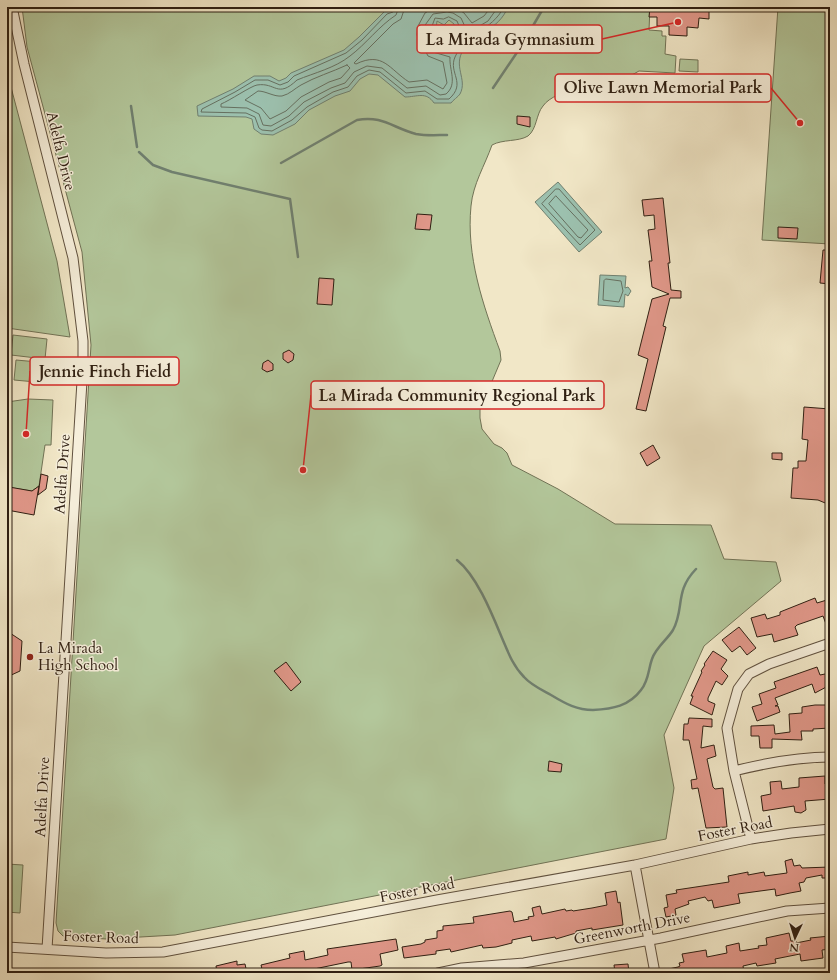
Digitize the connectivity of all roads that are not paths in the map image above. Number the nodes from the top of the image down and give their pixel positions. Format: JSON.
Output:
{"nodes":[{"id":1,"x":12,"y":7,"type":"edge"},
{"id":2,"x":830,"y":643,"type":"edge"},
{"id":3,"x":830,"y":757,"type":"edge"},
{"id":4,"x":734,"y":771,"type":"junction"},
{"id":5,"x":830,"y":830,"type":"edge"},
{"id":6,"x":751,"y":839,"type":"junction"},
{"id":7,"x":635,"y":865,"type":"junction"},
{"id":8,"x":830,"y":908,"type":"edge"},
{"id":9,"x":649,"y":940,"type":"junction"},
{"id":10,"x":7,"y":947,"type":"edge"},
{"id":11,"x":47,"y":949,"type":"junction"},
{"id":12,"x":524,"y":963,"type":"junction"},
{"id":13,"x":438,"y":973,"type":"edge"},
{"id":14,"x":524,"y":973,"type":"edge"},
{"id":15,"x":655,"y":973,"type":"edge"}],
"edges":[{"from":1,"to":11,"type":"street","name":"Adelfa Drive"},
{"from":2,"to":4,"type":"street"},
{"from":3,"to":4,"type":"street"},
{"from":4,"to":6,"type":"street"},
{"from":5,"to":6,"type":"street","name":"Foster Road"},
{"from":6,"to":7,"type":"street","name":"Foster Road"},
{"from":7,"to":9,"type":"street"},
{"from":7,"to":11,"type":"street","name":"Foster Road"},
{"from":8,"to":9,"type":"street","name":"Greenworth Drive"},
{"from":9,"to":12,"type":"street","name":"Greenworth Drive"},
{"from":9,"to":15,"type":"street"},
{"from":10,"to":11,"type":"street","name":"Foster Road"},
{"from":12,"to":13,"type":"street","name":"Greenworth Drive"},
{"from":12,"to":14,"type":"street"}]}
